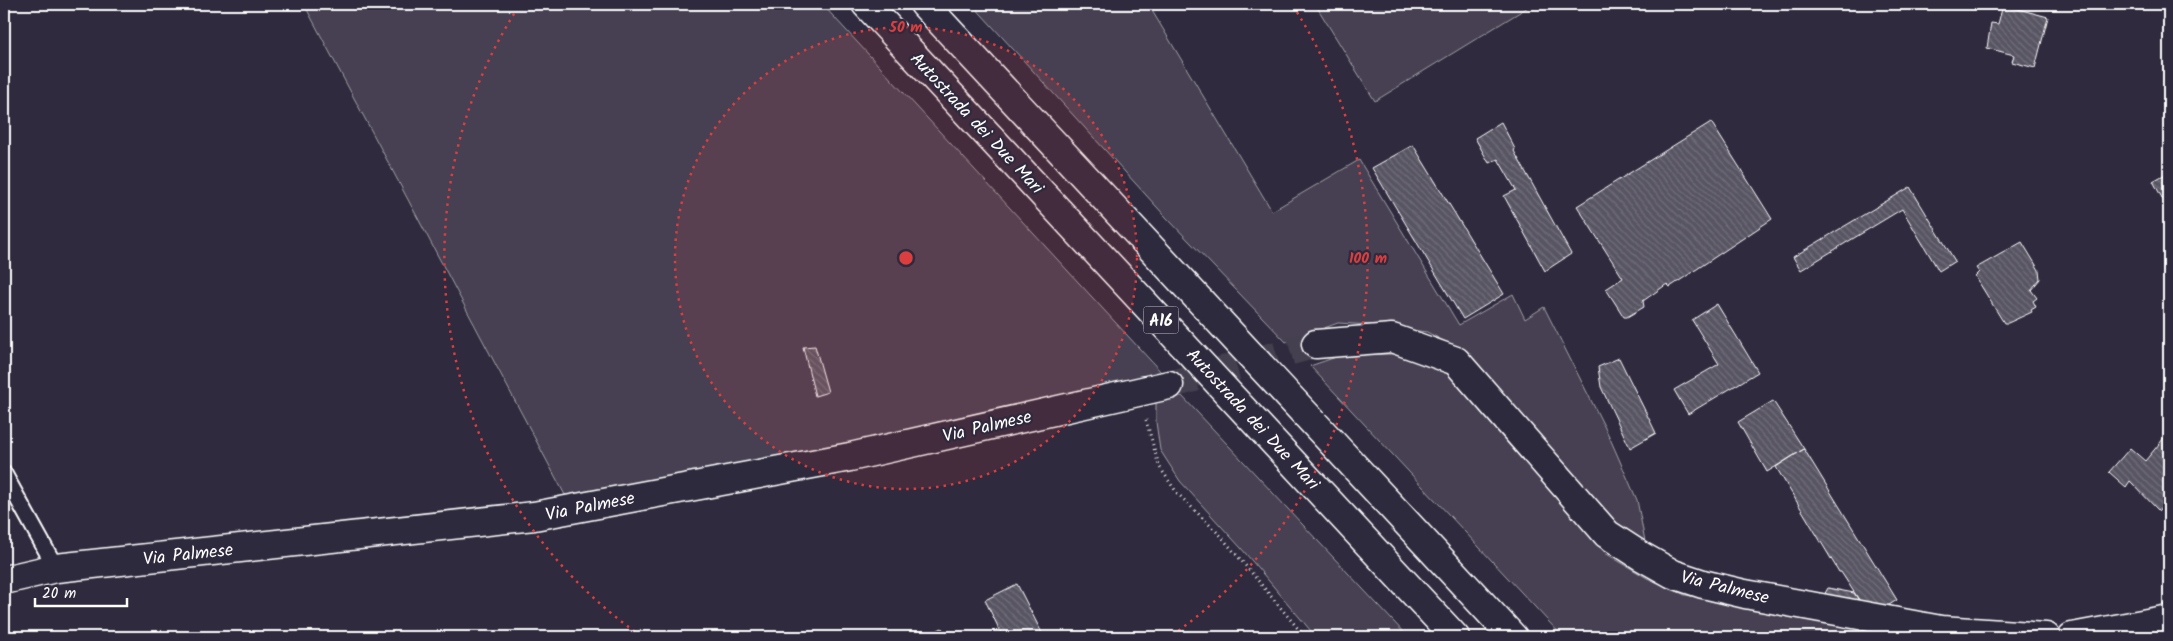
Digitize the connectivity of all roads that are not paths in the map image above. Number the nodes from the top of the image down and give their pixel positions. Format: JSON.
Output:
{"nodes":[{"id":1,"x":860,"y":4,"type":"edge"},
{"id":2,"x":866,"y":4,"type":"edge"},
{"id":3,"x":924,"y":4,"type":"edge"},
{"id":4,"x":970,"y":116,"type":"junction"},
{"id":5,"x":1316,"y":344,"type":"tunnel mouth"},
{"id":6,"x":1169,"y":385,"type":"tunnel mouth"},
{"id":7,"x":4,"y":474,"type":"edge"},
{"id":8,"x":56,"y":568,"type":"junction"},
{"id":9,"x":4,"y":580,"type":"edge"},
{"id":10,"x":2169,"y":619,"type":"edge"},
{"id":11,"x":1455,"y":637,"type":"edge"},
{"id":12,"x":1513,"y":637,"type":"edge"},
{"id":13,"x":2046,"y":637,"type":"edge"},
{"id":14,"x":2072,"y":637,"type":"edge"}],
"edges":[{"from":1,"to":4,"type":"lane"},
{"from":2,"to":4,"type":"main road","name":"Autostrada dei Due Mari","number":"A16"},
{"from":3,"to":12,"type":"main road","number":"A16"},
{"from":4,"to":11,"type":"main road","name":"Autostrada dei Due Mari","number":"A16"},
{"from":5,"to":13,"type":"main road","name":"Via Palmese"},
{"from":6,"to":8,"type":"main road","name":"Via Palmese"},
{"from":7,"to":8,"type":"lane"},
{"from":8,"to":9,"type":"main road","name":"Via Palmese"},
{"from":10,"to":14,"type":"main road"}]}
